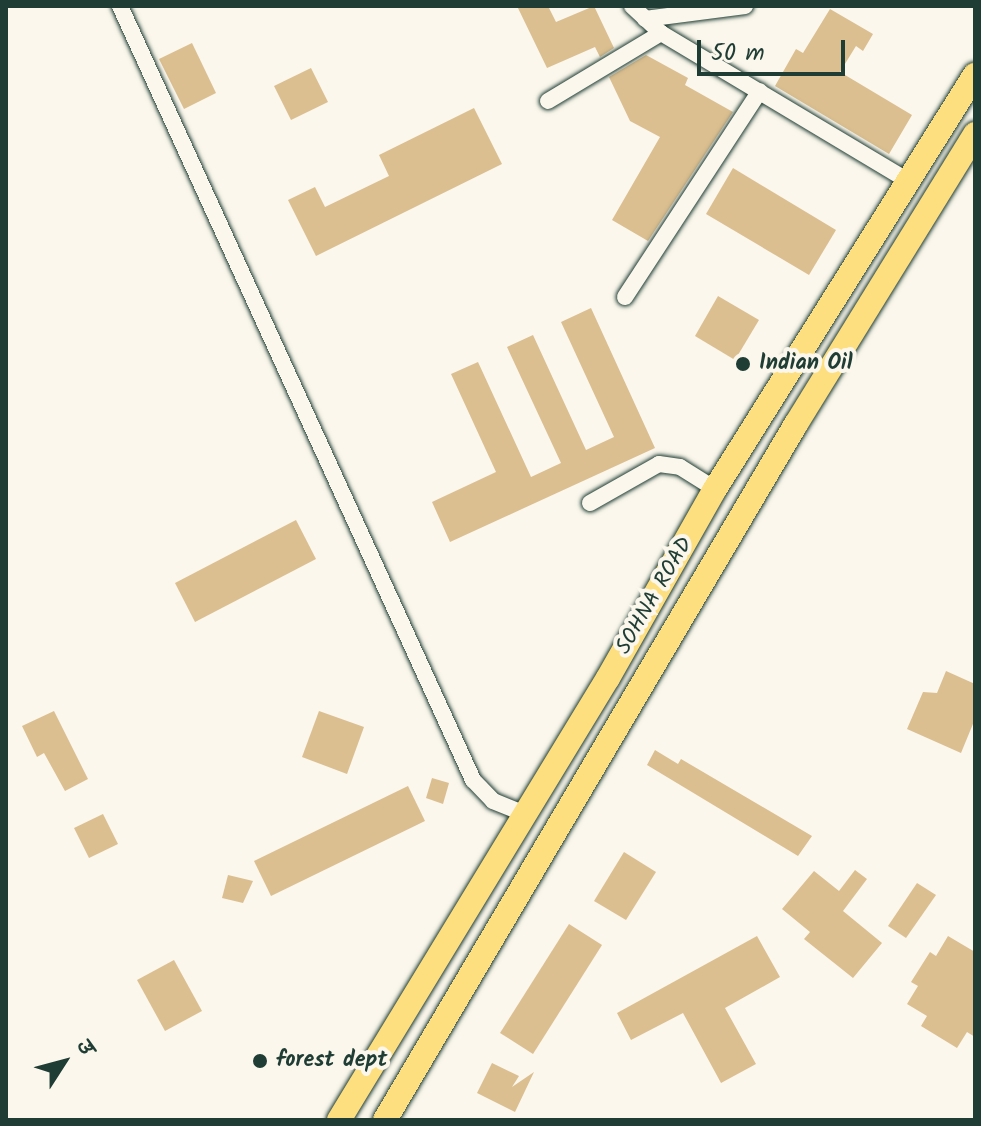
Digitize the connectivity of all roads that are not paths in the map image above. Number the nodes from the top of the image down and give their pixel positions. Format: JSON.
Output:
{"nodes":[{"id":1,"x":120,"y":6,"type":"edge"},
{"id":2,"x":632,"y":6,"type":"edge"},
{"id":3,"x":745,"y":6,"type":"edge"},
{"id":4,"x":645,"y":19,"type":"junction"},
{"id":5,"x":661,"y":33,"type":"junction"},
{"id":6,"x":975,"y":75,"type":"edge"},
{"id":7,"x":760,"y":91,"type":"junction"},
{"id":8,"x":548,"y":101,"type":"dead end"},
{"id":9,"x":975,"y":134,"type":"edge"},
{"id":10,"x":908,"y":181,"type":"junction"},
{"id":11,"x":625,"y":297,"type":"dead end"},
{"id":12,"x":715,"y":489,"type":"junction"},
{"id":13,"x":590,"y":503,"type":"dead end"},
{"id":14,"x":525,"y":814,"type":"junction"},
{"id":15,"x":339,"y":1120,"type":"edge"},
{"id":16,"x":385,"y":1120,"type":"edge"}],
"edges":[{"from":1,"to":14,"type":"street"},
{"from":2,"to":4,"type":"street"},
{"from":3,"to":4,"type":"street"},
{"from":4,"to":5,"type":"street"},
{"from":5,"to":7,"type":"street"},
{"from":5,"to":8,"type":"street"},
{"from":6,"to":10,"type":"main road","name":"SOHNA ROAD"},
{"from":7,"to":10,"type":"street"},
{"from":7,"to":11,"type":"street"},
{"from":9,"to":16,"type":"main road","name":"SOHNA ROAD"},
{"from":10,"to":12,"type":"main road","name":"SOHNA ROAD"},
{"from":12,"to":13,"type":"street"},
{"from":12,"to":14,"type":"main road","name":"SOHNA ROAD"},
{"from":14,"to":15,"type":"main road","name":"SOHNA ROAD"}]}
